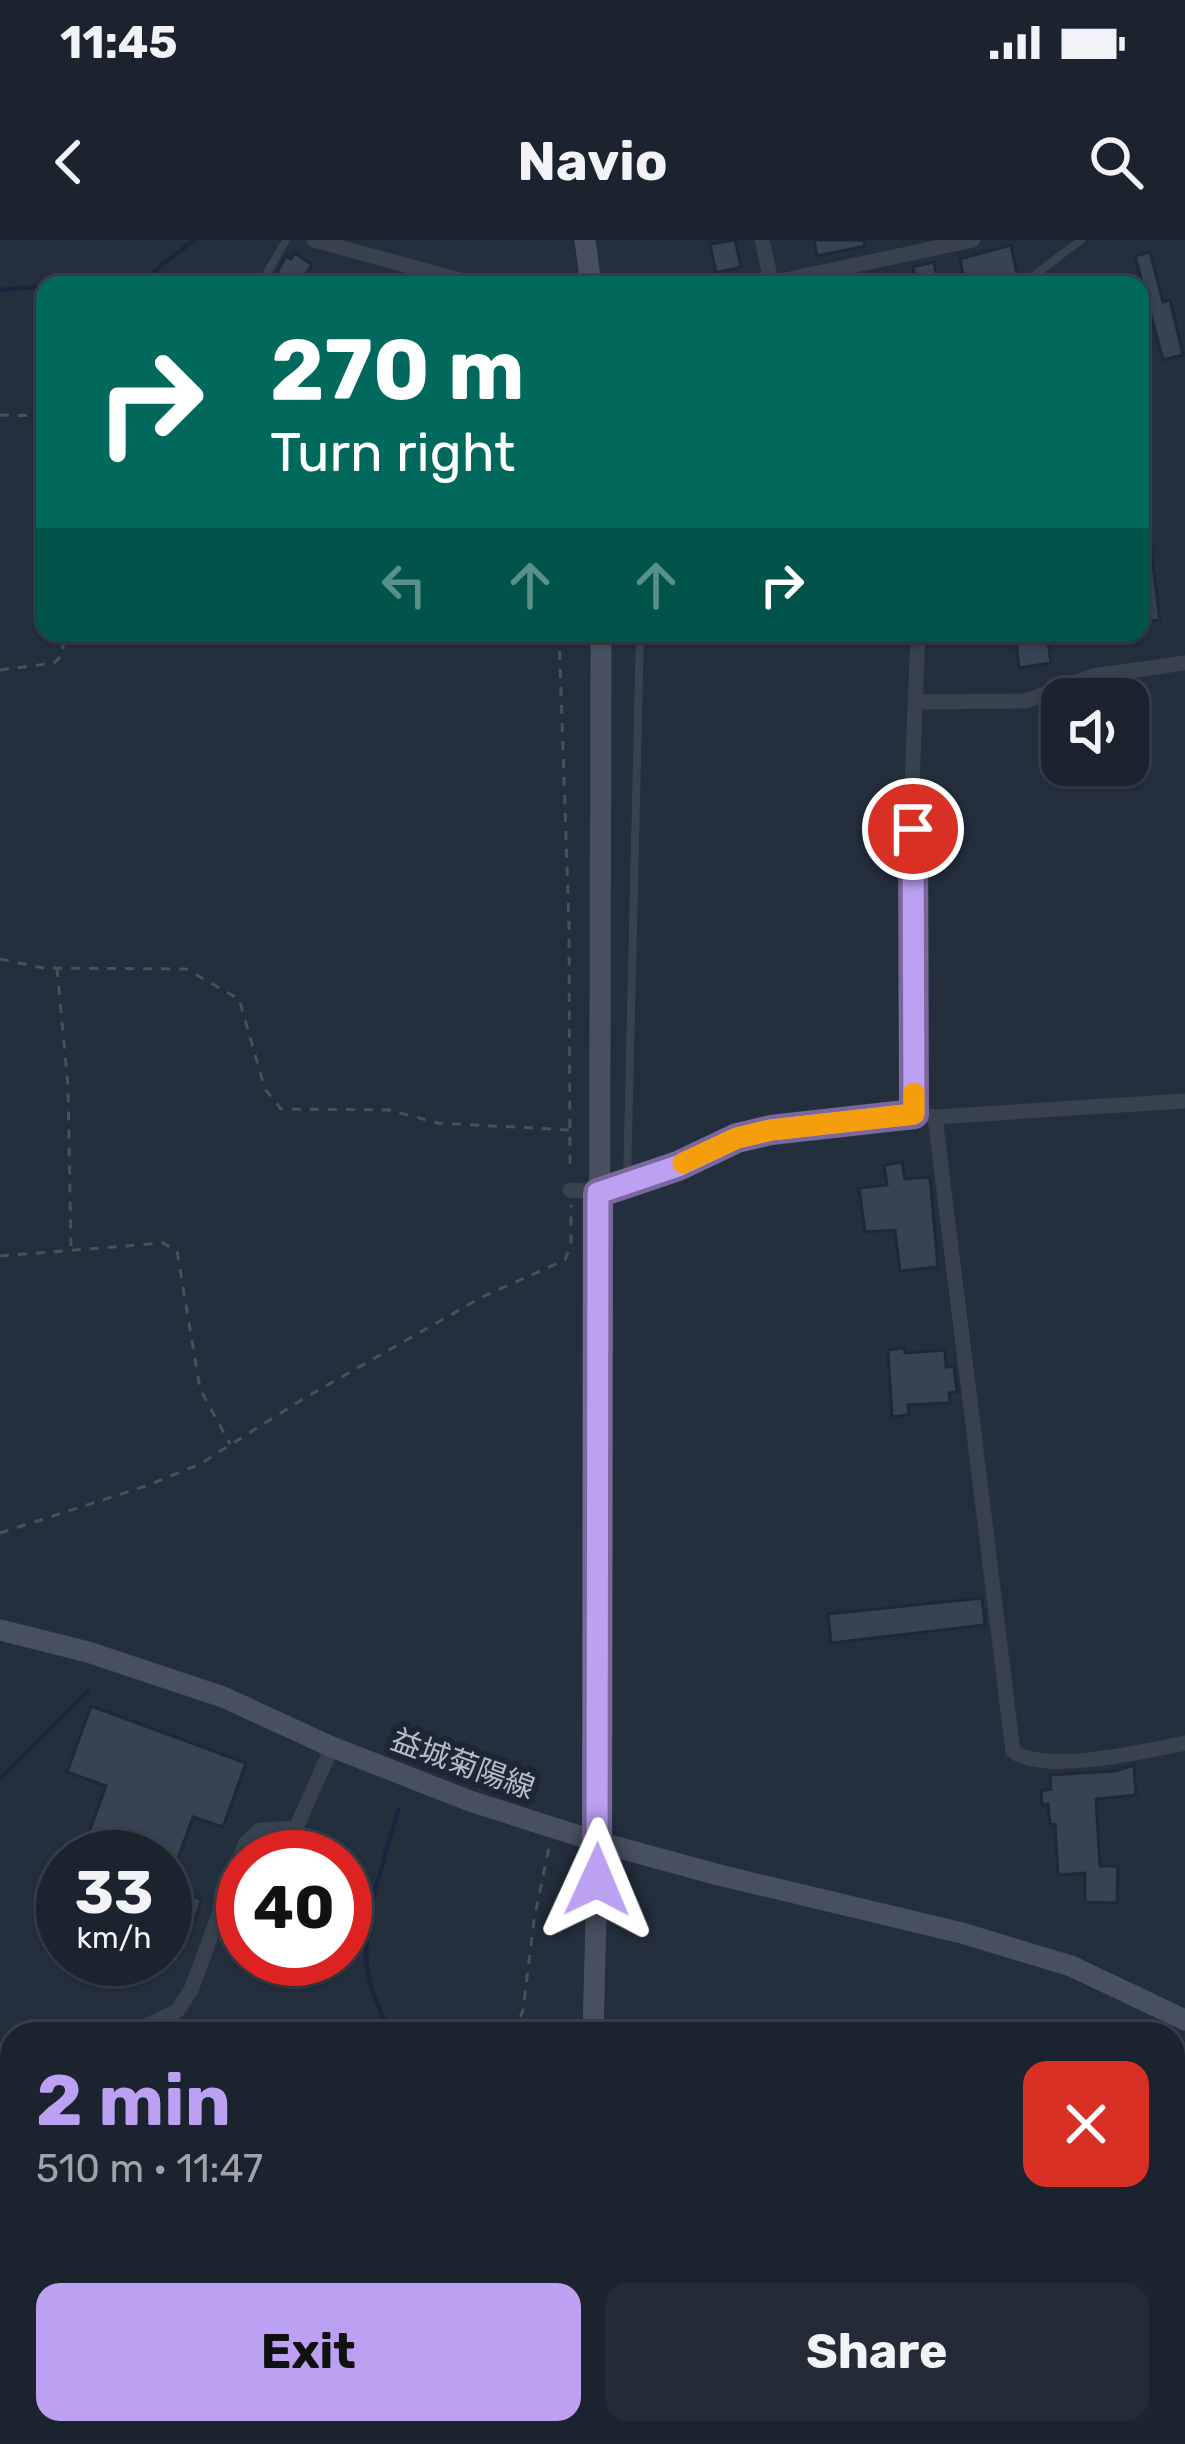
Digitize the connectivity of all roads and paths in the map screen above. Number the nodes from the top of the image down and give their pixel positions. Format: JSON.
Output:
{"nodes":[{"id":1,"x":286,"y":240,"type":"edge"},
{"id":2,"x":314,"y":240,"type":"edge"},
{"id":3,"x":762,"y":240,"type":"edge"},
{"id":4,"x":873,"y":240,"type":"edge"},
{"id":5,"x":973,"y":240,"type":"edge"},
{"id":6,"x":1081,"y":240,"type":"edge"},
{"id":7,"x":877,"y":261,"type":"junction"},
{"id":8,"x":265,"y":276,"type":"edge"},
{"id":9,"x":445,"y":276,"type":"edge"},
{"id":10,"x":768,"y":276,"type":"edge"},
{"id":11,"x":807,"y":276,"type":"edge"},
{"id":12,"x":1033,"y":276,"type":"edge"},
{"id":13,"x":0,"y":415,"type":"edge"},
{"id":14,"x":36,"y":416,"type":"edge"},
{"id":15,"x":63,"y":642,"type":"edge"},
{"id":16,"x":559,"y":642,"type":"edge"},
{"id":17,"x":601,"y":642,"type":"edge"},
{"id":18,"x":640,"y":642,"type":"edge"},
{"id":19,"x":918,"y":642,"type":"edge"},
{"id":20,"x":1185,"y":663,"type":"edge"},
{"id":21,"x":0,"y":670,"type":"edge"},
{"id":22,"x":915,"y":702,"type":"junction"},
{"id":23,"x":0,"y":959,"type":"edge"},
{"id":24,"x":57,"y":968,"type":"junction"},
{"id":25,"x":1185,"y":1101,"type":"edge"},
{"id":26,"x":914,"y":1114,"type":"junction"},
{"id":27,"x":934,"y":1117,"type":"junction"},
{"id":28,"x":571,"y":1130,"type":"junction"},
{"id":29,"x":627,"y":1183,"type":"junction"},
{"id":30,"x":570,"y":1190,"type":"junction"},
{"id":31,"x":598,"y":1193,"type":"junction"},
{"id":32,"x":71,"y":1248,"type":"junction"},
{"id":33,"x":0,"y":1256,"type":"edge"},
{"id":34,"x":231,"y":1445,"type":"junction"},
{"id":35,"x":0,"y":1533,"type":"edge"},
{"id":36,"x":0,"y":1630,"type":"edge"},
{"id":37,"x":1185,"y":1743,"type":"edge"},
{"id":38,"x":332,"y":1748,"type":"junction"},
{"id":39,"x":553,"y":1827,"type":"junction"},
{"id":40,"x":598,"y":1842,"type":"junction"},
{"id":41,"x":1185,"y":2020,"type":"edge"},
{"id":42,"x":156,"y":2022,"type":"edge"},
{"id":43,"x":518,"y":2022,"type":"edge"},
{"id":44,"x":593,"y":2022,"type":"edge"}],
"edges":[{"from":1,"to":8,"type":"lane"},
{"from":2,"to":9,"type":"street"},
{"from":3,"to":10,"type":"street"},
{"from":4,"to":7,"type":"street"},
{"from":5,"to":7,"type":"street"},
{"from":6,"to":12,"type":"lane"},
{"from":7,"to":11,"type":"street"},
{"from":13,"to":14,"type":"path"},
{"from":15,"to":21,"type":"path"},
{"from":16,"to":28,"type":"path"},
{"from":17,"to":31,"type":"street"},
{"from":18,"to":29,"type":"lane"},
{"from":19,"to":22,"type":"street"},
{"from":20,"to":22,"type":"street"},
{"from":22,"to":26,"type":"street"},
{"from":23,"to":24,"type":"path"},
{"from":24,"to":28,"type":"path"},
{"from":24,"to":32,"type":"path"},
{"from":25,"to":27,"type":"street"},
{"from":26,"to":27,"type":"street"},
{"from":26,"to":29,"type":"street"},
{"from":27,"to":37,"type":"street"},
{"from":28,"to":30,"type":"path"},
{"from":29,"to":31,"type":"street"},
{"from":30,"to":31,"type":"street"},
{"from":30,"to":34,"type":"path"},
{"from":31,"to":40,"type":"street"},
{"from":32,"to":33,"type":"path"},
{"from":32,"to":34,"type":"path"},
{"from":34,"to":35,"type":"path"},
{"from":36,"to":38,"type":"street","name":"益城菊陽線"},
{"from":38,"to":39,"type":"street","name":"益城菊陽線"},
{"from":38,"to":42,"type":"street"},
{"from":39,"to":40,"type":"street","name":"益城菊陽線"},
{"from":39,"to":43,"type":"path"},
{"from":40,"to":41,"type":"street","name":"益城菊陽線"},
{"from":40,"to":44,"type":"street"}]}
